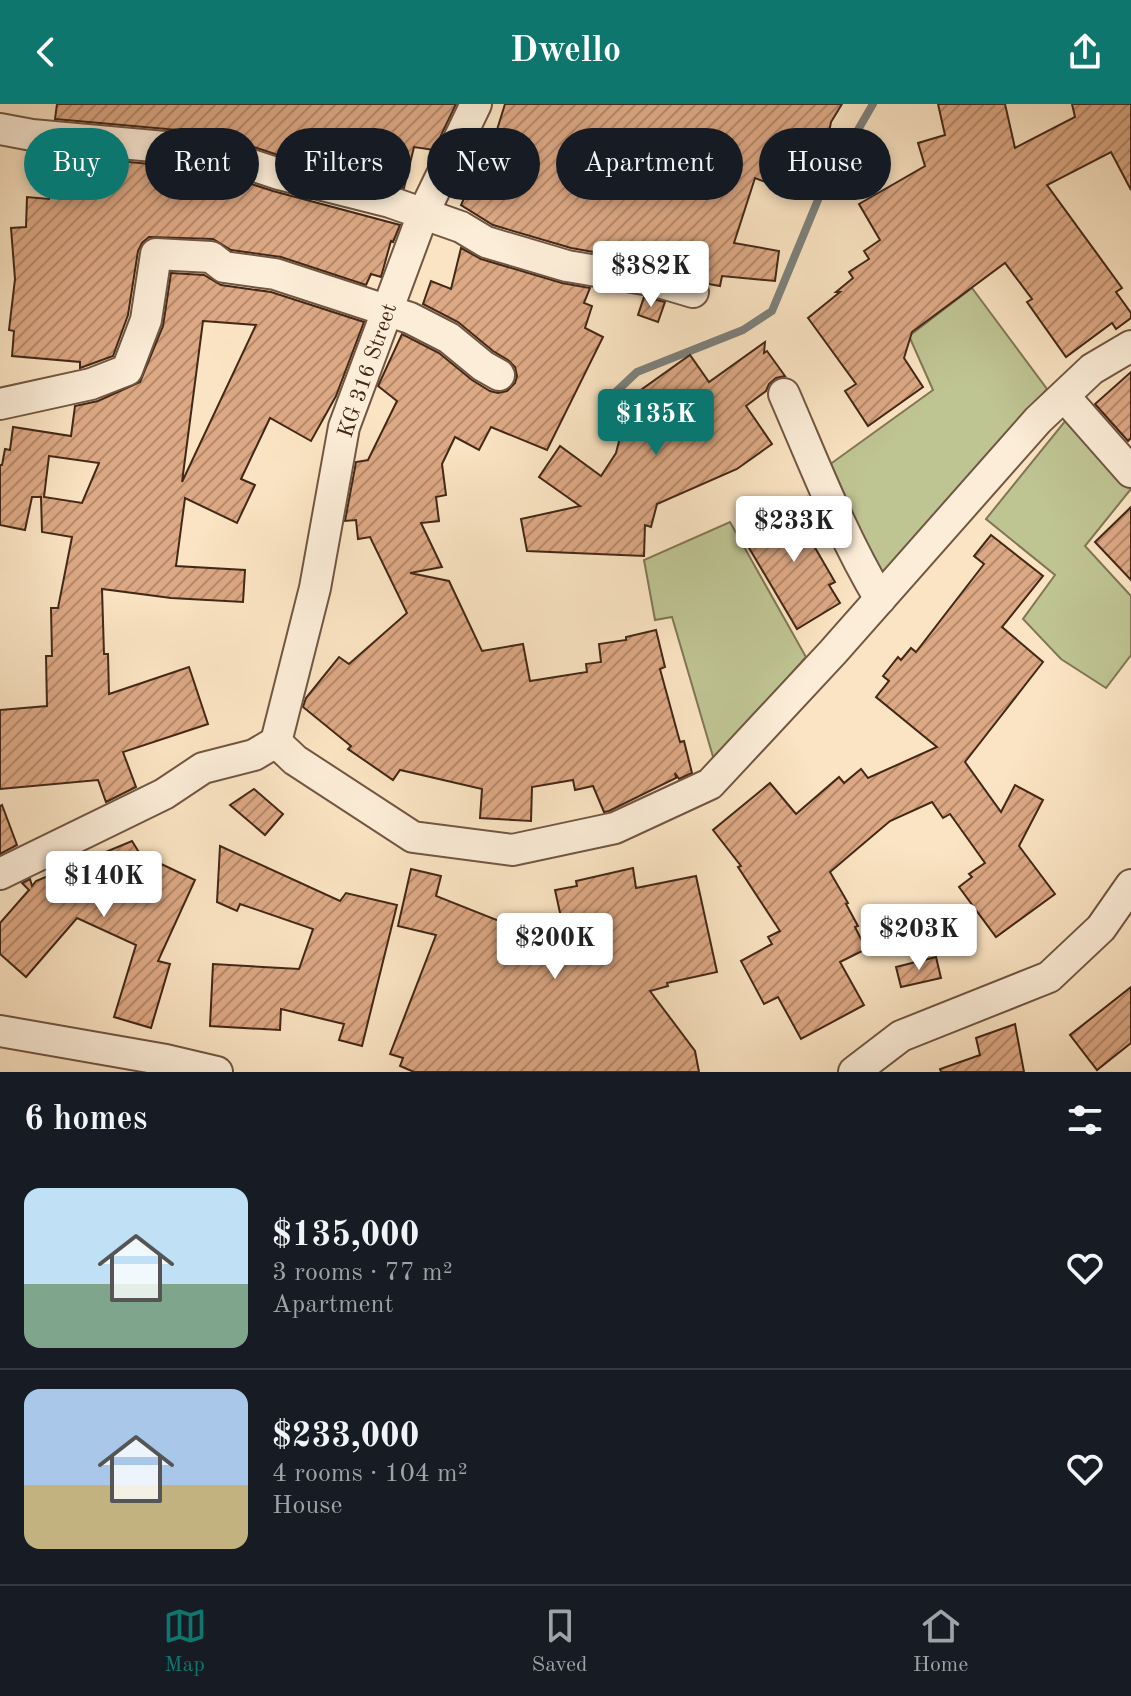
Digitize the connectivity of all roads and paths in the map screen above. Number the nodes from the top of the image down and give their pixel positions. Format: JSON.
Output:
{"nodes":[{"id":1,"x":476,"y":104,"type":"edge"},
{"id":2,"x":0,"y":129,"type":"edge"},
{"id":3,"x":423,"y":214,"type":"junction"},
{"id":4,"x":693,"y":292,"type":"dead end"},
{"id":5,"x":386,"y":310,"type":"junction"},
{"id":6,"x":1131,"y":346,"type":"edge"},
{"id":7,"x":499,"y":375,"type":"dead end"},
{"id":8,"x":784,"y":394,"type":"dead end"},
{"id":9,"x":1064,"y":396,"type":"junction"},
{"id":10,"x":0,"y":404,"type":"edge"},
{"id":11,"x":1131,"y":472,"type":"edge"},
{"id":12,"x":880,"y":599,"type":"junction"},
{"id":13,"x":276,"y":742,"type":"junction"},
{"id":14,"x":0,"y":874,"type":"edge"},
{"id":15,"x":1131,"y":885,"type":"edge"},
{"id":16,"x":0,"y":1031,"type":"edge"},
{"id":17,"x":217,"y":1072,"type":"edge"},
{"id":18,"x":854,"y":1072,"type":"edge"}],
"edges":[{"from":1,"to":3,"type":"street","name":"KG 316 Street"},
{"from":2,"to":3,"type":"street"},
{"from":3,"to":4,"type":"street"},
{"from":3,"to":5,"type":"street","name":"KG 316 Street"},
{"from":5,"to":7,"type":"street"},
{"from":5,"to":10,"type":"street"},
{"from":5,"to":13,"type":"street","name":"KG 316 Street"},
{"from":6,"to":9,"type":"street"},
{"from":8,"to":12,"type":"street"},
{"from":9,"to":11,"type":"street"},
{"from":9,"to":12,"type":"street"},
{"from":12,"to":13,"type":"street"},
{"from":13,"to":14,"type":"street"},
{"from":15,"to":18,"type":"street"},
{"from":16,"to":17,"type":"street"}]}
